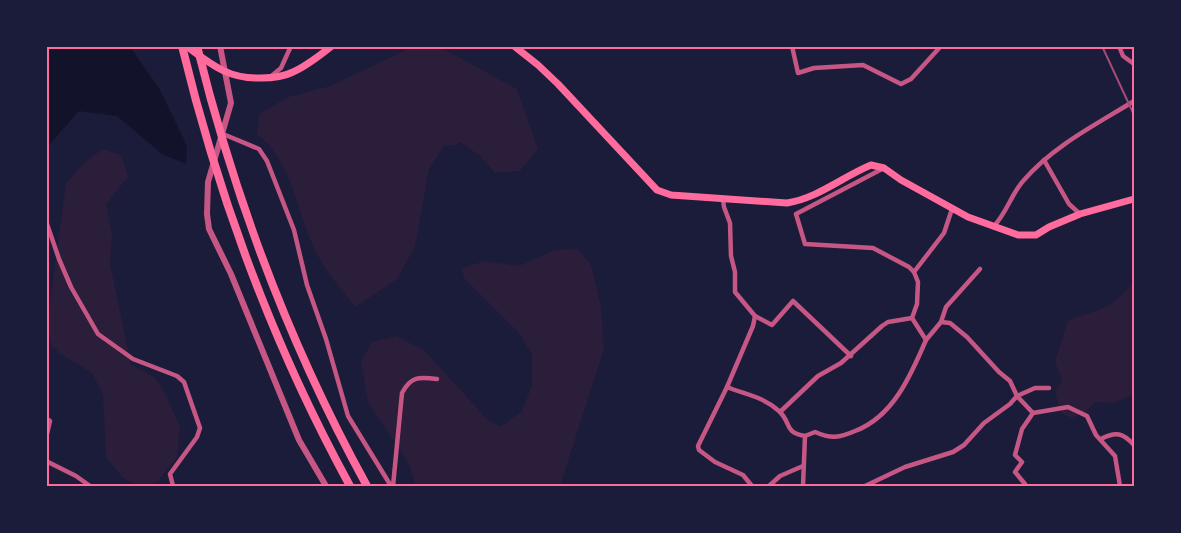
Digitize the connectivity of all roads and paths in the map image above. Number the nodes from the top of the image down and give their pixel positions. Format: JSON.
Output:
{"nodes":[{"id":1,"x":184,"y":46,"type":"edge"},
{"id":2,"x":197,"y":46,"type":"edge"},
{"id":3,"x":220,"y":46,"type":"edge"},
{"id":4,"x":291,"y":46,"type":"edge"},
{"id":5,"x":332,"y":46,"type":"edge"},
{"id":6,"x":514,"y":46,"type":"edge"},
{"id":7,"x":792,"y":46,"type":"edge"},
{"id":8,"x":941,"y":46,"type":"edge"},
{"id":9,"x":1119,"y":46,"type":"edge"},
{"id":10,"x":1134,"y":64,"type":"edge"},
{"id":11,"x":225,"y":73,"type":"junction"},
{"id":12,"x":269,"y":78,"type":"junction"},
{"id":13,"x":1134,"y":101,"type":"edge"},
{"id":14,"x":223,"y":134,"type":"junction"},
{"id":15,"x":1044,"y":160,"type":"junction"},
{"id":16,"x":884,"y":168,"type":"junction"},
{"id":17,"x":723,"y":199,"type":"junction"},
{"id":18,"x":1134,"y":199,"type":"edge"},
{"id":19,"x":952,"y":209,"type":"junction"},
{"id":20,"x":1080,"y":214,"type":"junction"},
{"id":21,"x":46,"y":221,"type":"edge"},
{"id":22,"x":993,"y":227,"type":"junction"},
{"id":23,"x":980,"y":269,"type":"dead end"},
{"id":24,"x":914,"y":272,"type":"junction"},
{"id":25,"x":755,"y":316,"type":"junction"},
{"id":26,"x":912,"y":318,"type":"junction"},
{"id":27,"x":941,"y":322,"type":"junction"},
{"id":28,"x":926,"y":340,"type":"junction"},
{"id":29,"x":851,"y":356,"type":"junction"},
{"id":30,"x":437,"y":379,"type":"dead end"},
{"id":31,"x":727,"y":387,"type":"junction"},
{"id":32,"x":1049,"y":388,"type":"dead end"},
{"id":33,"x":1017,"y":396,"type":"junction"},
{"id":34,"x":780,"y":412,"type":"junction"},
{"id":35,"x":1033,"y":412,"type":"junction"},
{"id":36,"x":46,"y":418,"type":"edge"},
{"id":37,"x":805,"y":436,"type":"junction"},
{"id":38,"x":46,"y":438,"type":"edge"},
{"id":39,"x":1101,"y":439,"type":"junction"},
{"id":40,"x":1132,"y":439,"type":"edge"},
{"id":41,"x":1134,"y":445,"type":"edge"},
{"id":42,"x":46,"y":461,"type":"edge"},
{"id":43,"x":802,"y":466,"type":"junction"},
{"id":44,"x":90,"y":486,"type":"edge"},
{"id":45,"x":173,"y":486,"type":"edge"},
{"id":46,"x":326,"y":486,"type":"edge"},
{"id":47,"x":350,"y":486,"type":"edge"},
{"id":48,"x":367,"y":486,"type":"edge"},
{"id":49,"x":392,"y":486,"type":"edge"},
{"id":50,"x":752,"y":486,"type":"edge"},
{"id":51,"x":769,"y":486,"type":"edge"},
{"id":52,"x":803,"y":486,"type":"edge"},
{"id":53,"x":865,"y":486,"type":"edge"},
{"id":54,"x":1022,"y":486,"type":"edge"},
{"id":55,"x":1120,"y":486,"type":"edge"}],
"edges":[{"from":1,"to":11,"type":"main road"},
{"from":1,"to":47,"type":"highway"},
{"from":2,"to":48,"type":"highway"},
{"from":3,"to":11,"type":"street"},
{"from":4,"to":12,"type":"street"},
{"from":5,"to":12,"type":"main road"},
{"from":6,"to":17,"type":"main road"},
{"from":7,"to":8,"type":"street"},
{"from":9,"to":10,"type":"street"},
{"from":11,"to":12,"type":"main road"},
{"from":11,"to":14,"type":"street"},
{"from":13,"to":15,"type":"street"},
{"from":14,"to":46,"type":"street"},
{"from":14,"to":49,"type":"street"},
{"from":15,"to":20,"type":"street"},
{"from":15,"to":22,"type":"street"},
{"from":16,"to":17,"type":"main road"},
{"from":16,"to":19,"type":"main road"},
{"from":16,"to":24,"type":"street"},
{"from":17,"to":25,"type":"street"},
{"from":18,"to":20,"type":"main road"},
{"from":19,"to":22,"type":"main road"},
{"from":19,"to":24,"type":"street"},
{"from":20,"to":22,"type":"main road"},
{"from":21,"to":45,"type":"street"},
{"from":23,"to":27,"type":"street"},
{"from":24,"to":26,"type":"street"},
{"from":25,"to":29,"type":"street"},
{"from":25,"to":31,"type":"street"},
{"from":26,"to":28,"type":"street"},
{"from":26,"to":29,"type":"street"},
{"from":27,"to":28,"type":"street"},
{"from":27,"to":33,"type":"street"},
{"from":28,"to":37,"type":"street"},
{"from":29,"to":34,"type":"street"},
{"from":30,"to":49,"type":"street"},
{"from":31,"to":34,"type":"street"},
{"from":31,"to":50,"type":"street"},
{"from":32,"to":33,"type":"street"},
{"from":33,"to":35,"type":"street"},
{"from":33,"to":53,"type":"street"},
{"from":34,"to":37,"type":"street"},
{"from":35,"to":39,"type":"street"},
{"from":35,"to":54,"type":"street"},
{"from":36,"to":38,"type":"street"},
{"from":37,"to":43,"type":"street"},
{"from":39,"to":40,"type":"street"},
{"from":39,"to":55,"type":"street"},
{"from":40,"to":41,"type":"street"},
{"from":42,"to":44,"type":"street"},
{"from":43,"to":51,"type":"street"},
{"from":43,"to":52,"type":"street"}]}
